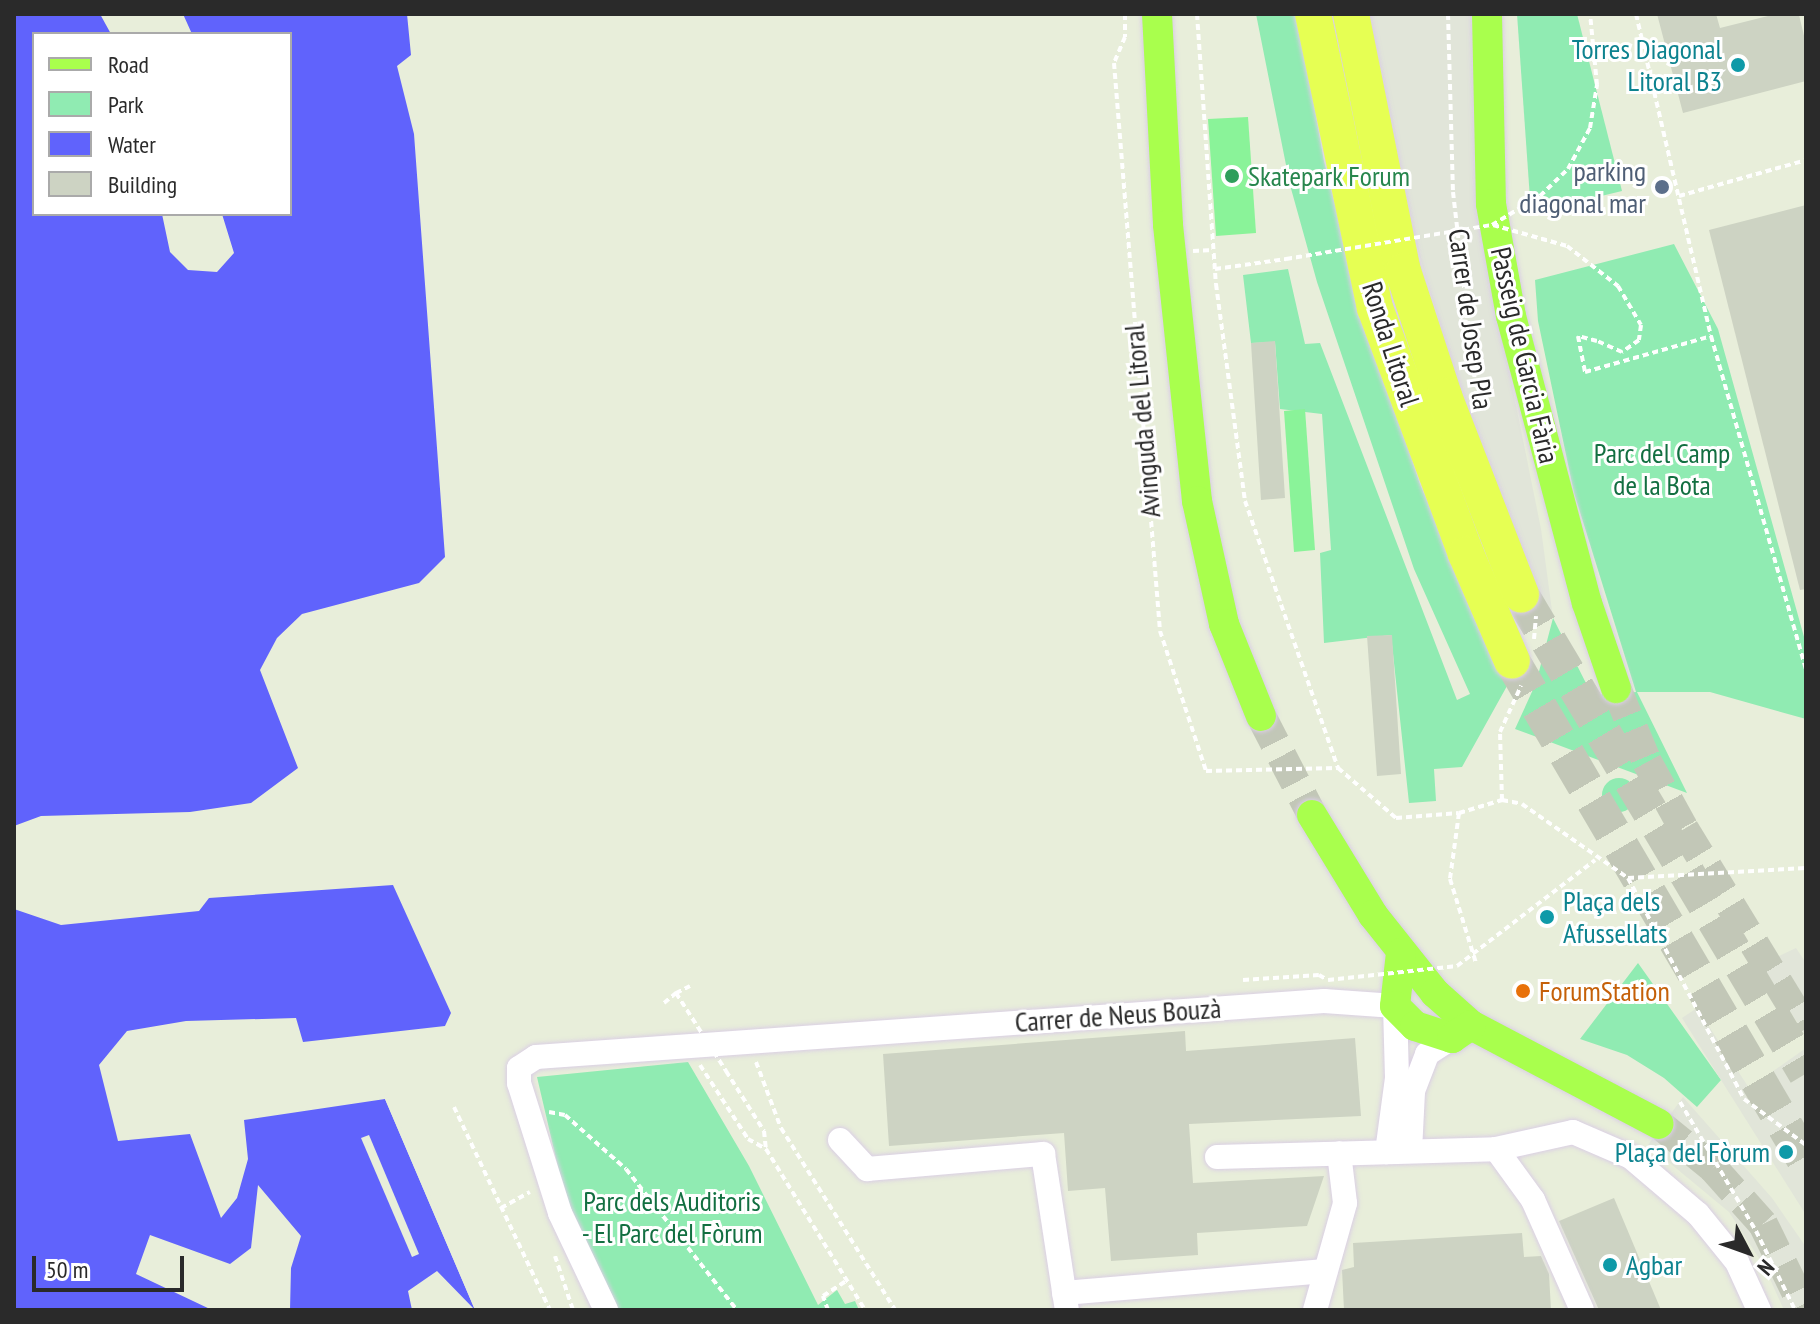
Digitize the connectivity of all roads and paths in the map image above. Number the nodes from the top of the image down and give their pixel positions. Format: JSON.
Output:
{"nodes":[{"id":1,"x":1125,"y":14,"type":"edge"},
{"id":2,"x":1157,"y":14,"type":"edge"},
{"id":3,"x":1197,"y":14,"type":"edge"},
{"id":4,"x":1313,"y":14,"type":"edge"},
{"id":5,"x":1351,"y":14,"type":"edge"},
{"id":6,"x":1448,"y":14,"type":"edge"},
{"id":7,"x":1487,"y":14,"type":"edge"},
{"id":8,"x":1590,"y":14,"type":"edge"},
{"id":9,"x":1636,"y":14,"type":"edge"},
{"id":10,"x":1806,"y":160,"type":"edge"},
{"id":11,"x":1679,"y":196,"type":"junction"},
{"id":12,"x":1492,"y":225,"type":"junction"},
{"id":13,"x":1213,"y":250,"type":"junction"},
{"id":14,"x":1191,"y":251,"type":"dead end"},
{"id":15,"x":1215,"y":269,"type":"junction"},
{"id":16,"x":1711,"y":336,"type":"junction"},
{"id":17,"x":1482,"y":413,"type":"dead end"},
{"id":18,"x":1529,"y":600,"type":"joint"},
{"id":19,"x":1523,"y":661,"type":"junction"},
{"id":20,"x":1806,"y":670,"type":"edge"},
{"id":21,"x":1616,"y":688,"type":"tunnel mouth"},
{"id":22,"x":1261,"y":716,"type":"tunnel mouth"},
{"id":23,"x":1338,"y":768,"type":"junction"},
{"id":24,"x":1502,"y":800,"type":"junction"},
{"id":25,"x":1459,"y":813,"type":"junction"},
{"id":26,"x":1312,"y":815,"type":"tunnel mouth"},
{"id":27,"x":1595,"y":860,"type":"junction"},
{"id":28,"x":1806,"y":868,"type":"edge"},
{"id":29,"x":1628,"y":878,"type":"junction"},
{"id":30,"x":1473,"y":952,"type":"junction"},
{"id":31,"x":1401,"y":953,"type":"junction"},
{"id":32,"x":1476,"y":963,"type":"dead end"},
{"id":33,"x":1243,"y":980,"type":"dead end"},
{"id":34,"x":690,"y":986,"type":"dead end"},
{"id":35,"x":676,"y":993,"type":"junction"},
{"id":36,"x":664,"y":1003,"type":"dead end"},
{"id":37,"x":1395,"y":1006,"type":"junction"},
{"id":38,"x":706,"y":1030,"type":"dead end"},
{"id":39,"x":694,"y":1031,"type":"dead end"},
{"id":40,"x":1461,"y":1032,"type":"junction"},
{"id":41,"x":753,"y":1039,"type":"junction"},
{"id":42,"x":705,"y":1075,"type":"dead end"},
{"id":43,"x":1680,"y":1102,"type":"dead end"},
{"id":44,"x":526,"y":1106,"type":"junction"},
{"id":45,"x":454,"y":1107,"type":"dead end"},
{"id":46,"x":1659,"y":1124,"type":"tunnel mouth"},
{"id":47,"x":840,"y":1140,"type":"dead end"},
{"id":48,"x":1806,"y":1145,"type":"edge"},
{"id":49,"x":766,"y":1149,"type":"junction"},
{"id":50,"x":1496,"y":1149,"type":"junction"},
{"id":51,"x":1399,"y":1151,"type":"junction"},
{"id":52,"x":1339,"y":1153,"type":"junction"},
{"id":53,"x":1217,"y":1157,"type":"dead end"},
{"id":54,"x":530,"y":1177,"type":"dead end"},
{"id":55,"x":535,"y":1190,"type":"dead end"},
{"id":56,"x":527,"y":1194,"type":"dead end"},
{"id":57,"x":501,"y":1208,"type":"junction"},
{"id":58,"x":552,"y":1245,"type":"dead end"},
{"id":59,"x":1325,"y":1271,"type":"junction"},
{"id":60,"x":846,"y":1281,"type":"junction"},
{"id":61,"x":1065,"y":1302,"type":"edge"},
{"id":62,"x":550,"y":1310,"type":"edge"},
{"id":63,"x":573,"y":1310,"type":"edge"},
{"id":64,"x":606,"y":1310,"type":"edge"},
{"id":65,"x":737,"y":1310,"type":"edge"},
{"id":66,"x":828,"y":1310,"type":"edge"},
{"id":67,"x":865,"y":1310,"type":"edge"},
{"id":68,"x":895,"y":1310,"type":"edge"},
{"id":69,"x":1315,"y":1310,"type":"edge"},
{"id":70,"x":1582,"y":1310,"type":"edge"},
{"id":71,"x":1759,"y":1310,"type":"edge"},
{"id":72,"x":1795,"y":1310,"type":"edge"}],
"edges":[{"from":1,"to":23,"type":"path","name":"Avinguda del Litoral"},
{"from":2,"to":22,"type":"main road","name":"Avinguda del Litoral"},
{"from":3,"to":13,"type":"path"},
{"from":4,"to":19,"type":"highway","name":"Ronda Litoral"},
{"from":5,"to":18,"type":"highway","name":"Ronda Litoral"},
{"from":6,"to":17,"type":"path","name":"Carrer de Josep Pla"},
{"from":7,"to":21,"type":"main road","name":"Passeig de Garcia Fària"},
{"from":8,"to":12,"type":"path","bridge":true},
{"from":9,"to":11,"type":"path"},
{"from":10,"to":11,"type":"path"},
{"from":11,"to":16,"type":"path"},
{"from":12,"to":15,"type":"path","bridge":true},
{"from":12,"to":16,"type":"path","bridge":true},
{"from":13,"to":14,"type":"path"},
{"from":13,"to":15,"type":"path"},
{"from":15,"to":23,"type":"path"},
{"from":16,"to":20,"type":"path"},
{"from":18,"to":19,"type":"path"},
{"from":19,"to":24,"type":"path"},
{"from":23,"to":25,"type":"path"},
{"from":24,"to":25,"type":"path"},
{"from":24,"to":27,"type":"path"},
{"from":25,"to":30,"type":"path"},
{"from":26,"to":31,"type":"main road"},
{"from":27,"to":29,"type":"path"},
{"from":27,"to":30,"type":"path"},
{"from":28,"to":29,"type":"path"},
{"from":29,"to":48,"type":"path"},
{"from":30,"to":32,"type":"path"},
{"from":30,"to":33,"type":"path","bridge":true},
{"from":31,"to":37,"type":"main road"},
{"from":31,"to":40,"type":"main road"},
{"from":34,"to":35,"type":"path","bridge":true},
{"from":35,"to":36,"type":"path"},
{"from":35,"to":49,"type":"path","bridge":true},
{"from":37,"to":40,"type":"main road"},
{"from":37,"to":41,"type":"street","name":"Carrer de Neus Bouzà"},
{"from":37,"to":51,"type":"street"},
{"from":38,"to":39,"type":"path"},
{"from":40,"to":46,"type":"main road"},
{"from":40,"to":51,"type":"street"},
{"from":41,"to":44,"type":"street","name":"Carrer de Neus Bouzà"},
{"from":41,"to":68,"type":"path"},
{"from":42,"to":49,"type":"path"},
{"from":43,"to":72,"type":"path"},
{"from":44,"to":64,"type":"street"},
{"from":44,"to":65,"type":"path"},
{"from":45,"to":57,"type":"path"},
{"from":47,"to":61,"type":"street"},
{"from":49,"to":60,"type":"path"},
{"from":50,"to":51,"type":"street"},
{"from":50,"to":70,"type":"street"},
{"from":50,"to":71,"type":"street"},
{"from":51,"to":52,"type":"street"},
{"from":52,"to":53,"type":"street"},
{"from":52,"to":59,"type":"street"},
{"from":54,"to":55,"type":"path"},
{"from":56,"to":57,"type":"path"},
{"from":57,"to":62,"type":"path"},
{"from":58,"to":63,"type":"path"},
{"from":59,"to":61,"type":"street"},
{"from":59,"to":69,"type":"street"},
{"from":60,"to":66,"type":"path"},
{"from":60,"to":67,"type":"path"}]}
